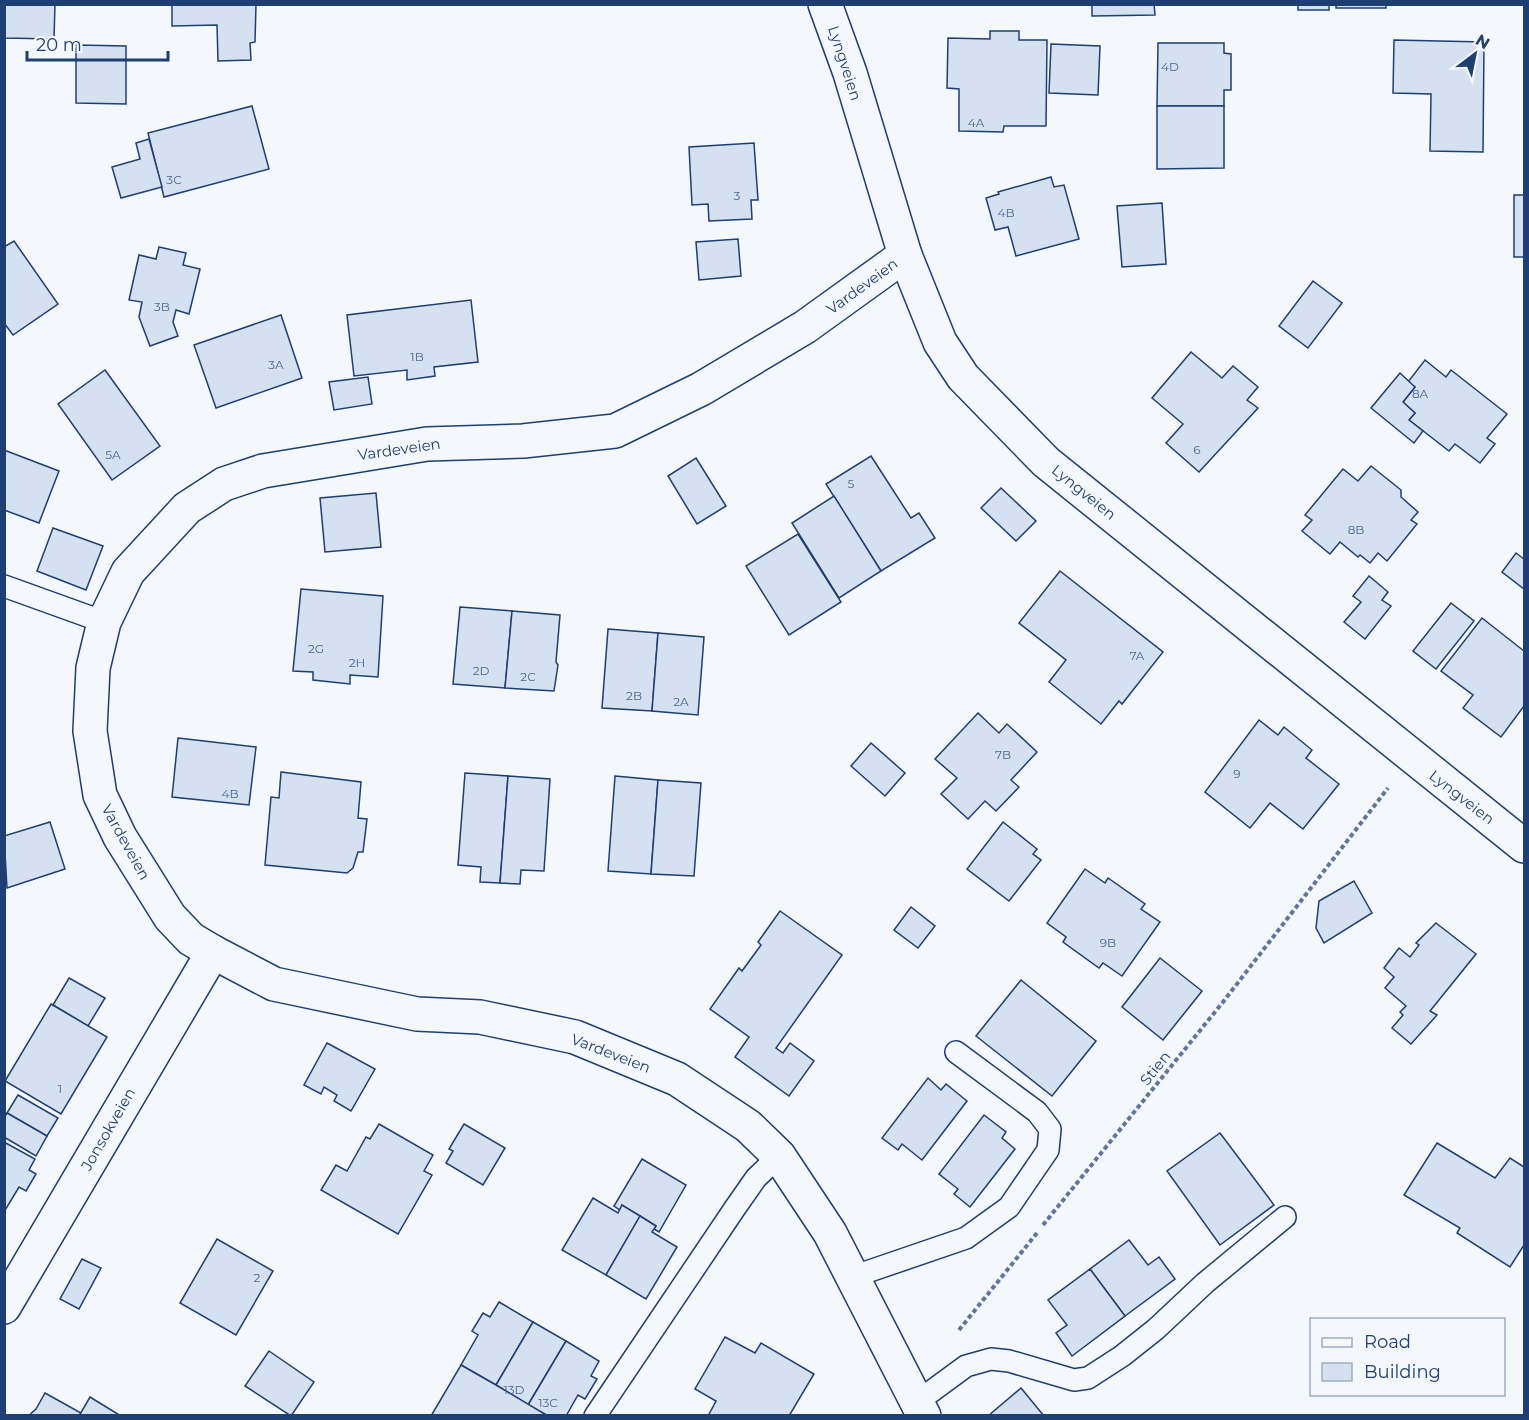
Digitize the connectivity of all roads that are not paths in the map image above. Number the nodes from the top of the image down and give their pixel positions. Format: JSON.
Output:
{"nodes":[{"id":1,"x":825,"y":4,"type":"edge"},
{"id":2,"x":905,"y":255,"type":"junction"},
{"id":3,"x":4,"y":586,"type":"edge"},
{"id":4,"x":104,"y":622,"type":"junction"},
{"id":5,"x":1524,"y":846,"type":"edge"},
{"id":6,"x":213,"y":952,"type":"junction"},
{"id":7,"x":956,"y":1052,"type":"dead end"},
{"id":8,"x":779,"y":1156,"type":"junction"},
{"id":9,"x":1286,"y":1216,"type":"dead end"},
{"id":10,"x":855,"y":1276,"type":"junction"},
{"id":11,"x":4,"y":1306,"type":"edge"},
{"id":12,"x":921,"y":1409,"type":"edge"},
{"id":13,"x":595,"y":1416,"type":"edge"}],
"edges":[{"from":1,"to":2,"type":"street","name":"Lyngveien"},
{"from":2,"to":4,"type":"street","name":"Vardeveien"},
{"from":2,"to":5,"type":"street","name":"Lyngveien"},
{"from":3,"to":4,"type":"lane"},
{"from":4,"to":6,"type":"street","name":"Vardeveien"},
{"from":6,"to":8,"type":"street","name":"Vardeveien"},
{"from":6,"to":11,"type":"street","name":"Jonsokveien"},
{"from":7,"to":10,"type":"lane"},
{"from":8,"to":10,"type":"street","name":"Vardeveien"},
{"from":8,"to":13,"type":"lane"},
{"from":9,"to":12,"type":"lane"},
{"from":10,"to":12,"type":"street","name":"Vardeveien"}]}
